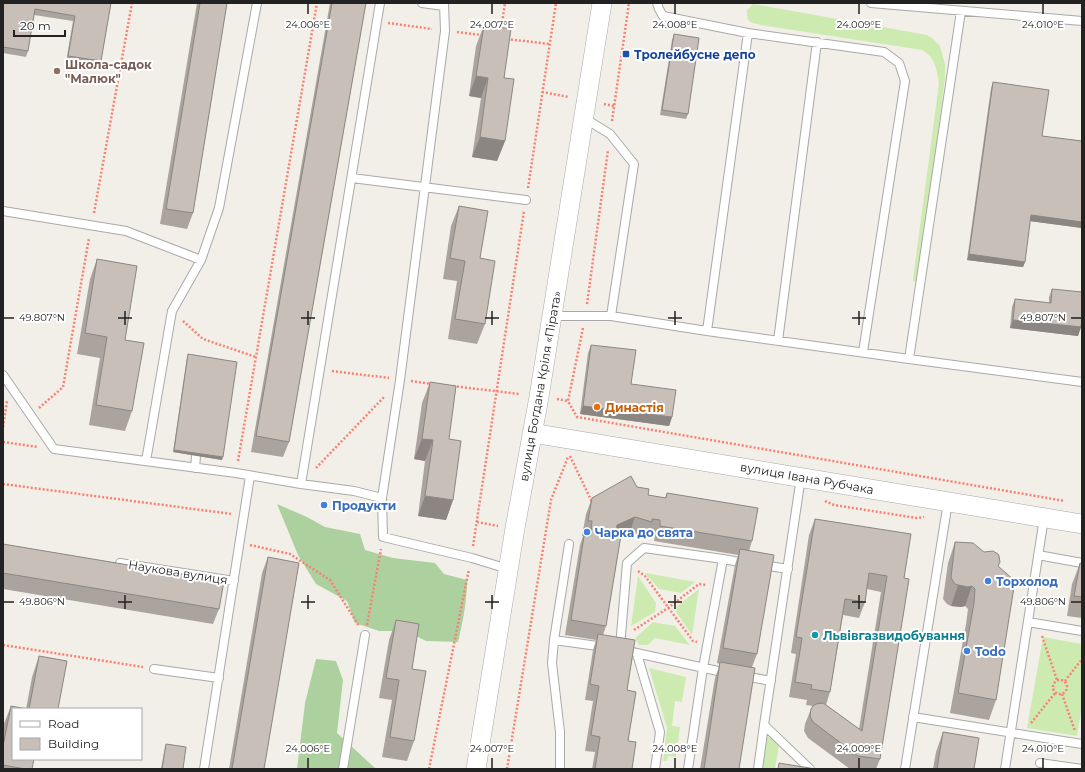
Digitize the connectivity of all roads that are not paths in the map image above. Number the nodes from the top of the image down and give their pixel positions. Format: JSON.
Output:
{"nodes":[{"id":1,"x":257,"y":3,"type":"edge"},
{"id":2,"x":380,"y":3,"type":"edge"},
{"id":3,"x":422,"y":3,"type":"edge"},
{"id":4,"x":602,"y":3,"type":"edge"},
{"id":5,"x":657,"y":3,"type":"edge"},
{"id":6,"x":871,"y":3,"type":"edge"},
{"id":7,"x":444,"y":5,"type":"edge"},
{"id":8,"x":961,"y":11,"type":"junction"},
{"id":9,"x":1082,"y":21,"type":"edge"},
{"id":10,"x":748,"y":33,"type":"junction"},
{"id":11,"x":817,"y":42,"type":"junction"},
{"id":12,"x":584,"y":118,"type":"junction"},
{"id":13,"x":352,"y":178,"type":"junction"},
{"id":14,"x":425,"y":187,"type":"junction"},
{"id":15,"x":526,"y":200,"type":"road end"},
{"id":16,"x":3,"y":211,"type":"edge"},
{"id":17,"x":201,"y":260,"type":"junction"},
{"id":18,"x":552,"y":316,"type":"junction"},
{"id":19,"x":611,"y":316,"type":"junction"},
{"id":20,"x":707,"y":331,"type":"junction"},
{"id":21,"x":778,"y":341,"type":"junction"},
{"id":22,"x":863,"y":352,"type":"junction"},
{"id":23,"x":909,"y":359,"type":"junction"},
{"id":24,"x":3,"y":375,"type":"edge"},
{"id":25,"x":1082,"y":382,"type":"edge"},
{"id":26,"x":532,"y":433,"type":"junction"},
{"id":27,"x":196,"y":456,"type":"edge"},
{"id":28,"x":146,"y":461,"type":"junction"},
{"id":29,"x":194,"y":468,"type":"junction"},
{"id":30,"x":250,"y":476,"type":"junction"},
{"id":31,"x":801,"y":477,"type":"junction"},
{"id":32,"x":301,"y":484,"type":"junction"},
{"id":33,"x":382,"y":498,"type":"junction"},
{"id":34,"x":948,"y":502,"type":"junction"},
{"id":35,"x":1044,"y":518,"type":"junction"},
{"id":36,"x":1082,"y":524,"type":"edge"},
{"id":37,"x":570,"y":544,"type":"dead end"},
{"id":38,"x":1038,"y":556,"type":"junction"},
{"id":39,"x":723,"y":559,"type":"junction"},
{"id":40,"x":111,"y":562,"type":"edge"},
{"id":41,"x":1082,"y":563,"type":"edge"},
{"id":42,"x":508,"y":569,"type":"junction"},
{"id":43,"x":788,"y":569,"type":"junction"},
{"id":44,"x":234,"y":581,"type":"junction"},
{"id":45,"x":1028,"y":622,"type":"junction"},
{"id":46,"x":1082,"y":631,"type":"edge"},
{"id":47,"x":365,"y":635,"type":"road end"},
{"id":48,"x":554,"y":640,"type":"junction"},
{"id":49,"x":619,"y":649,"type":"junction"},
{"id":50,"x":637,"y":654,"type":"junction"},
{"id":51,"x":703,"y":668,"type":"junction"},
{"id":52,"x":154,"y":669,"type":"road end"},
{"id":53,"x":219,"y":678,"type":"junction"},
{"id":54,"x":770,"y":681,"type":"junction"},
{"id":55,"x":913,"y":717,"type":"junction"},
{"id":56,"x":764,"y":725,"type":"junction"},
{"id":57,"x":1011,"y":733,"type":"junction"},
{"id":58,"x":1081,"y":744,"type":"edge"},
{"id":59,"x":1040,"y":763,"type":"dead end"},
{"id":60,"x":204,"y":769,"type":"edge"},
{"id":61,"x":343,"y":769,"type":"edge"},
{"id":62,"x":476,"y":769,"type":"edge"},
{"id":63,"x":560,"y":769,"type":"edge"},
{"id":64,"x":655,"y":769,"type":"edge"},
{"id":65,"x":688,"y":769,"type":"edge"},
{"id":66,"x":758,"y":769,"type":"edge"},
{"id":67,"x":810,"y":769,"type":"edge"},
{"id":68,"x":905,"y":769,"type":"edge"},
{"id":69,"x":1005,"y":769,"type":"edge"},
{"id":70,"x":1082,"y":769,"type":"edge"}],
"edges":[{"from":1,"to":17,"type":"lane"},
{"from":2,"to":13,"type":"lane"},
{"from":3,"to":7,"type":"lane"},
{"from":4,"to":12,"type":"street","name":"вулиця Богдана Кріля «Пірата»"},
{"from":5,"to":10,"type":"lane"},
{"from":6,"to":8,"type":"lane"},
{"from":7,"to":14,"type":"lane"},
{"from":8,"to":9,"type":"lane"},
{"from":8,"to":23,"type":"lane"},
{"from":10,"to":11,"type":"lane"},
{"from":10,"to":20,"type":"lane"},
{"from":11,"to":21,"type":"lane"},
{"from":11,"to":22,"type":"lane"},
{"from":12,"to":18,"type":"street","name":"вулиця Богдана Кріля «Пірата»"},
{"from":12,"to":19,"type":"lane"},
{"from":13,"to":14,"type":"lane"},
{"from":13,"to":32,"type":"lane"},
{"from":14,"to":15,"type":"lane"},
{"from":14,"to":33,"type":"lane"},
{"from":16,"to":17,"type":"lane"},
{"from":17,"to":28,"type":"lane"},
{"from":18,"to":19,"type":"lane"},
{"from":18,"to":26,"type":"street","name":"вулиця Богдана Кріля «Пірата»"},
{"from":19,"to":20,"type":"lane"},
{"from":20,"to":21,"type":"lane"},
{"from":21,"to":22,"type":"lane"},
{"from":22,"to":23,"type":"lane"},
{"from":23,"to":25,"type":"lane"},
{"from":24,"to":28,"type":"lane"},
{"from":26,"to":31,"type":"street","name":"вулиця Івана Рубчака"},
{"from":26,"to":42,"type":"street","name":"вулиця Богдана Кріля «Пірата»"},
{"from":27,"to":29,"type":"lane"},
{"from":28,"to":29,"type":"lane"},
{"from":29,"to":30,"type":"lane"},
{"from":30,"to":32,"type":"lane"},
{"from":30,"to":44,"type":"lane"},
{"from":31,"to":34,"type":"street","name":"вулиця Івана Рубчака"},
{"from":31,"to":43,"type":"lane"},
{"from":32,"to":33,"type":"lane"},
{"from":33,"to":42,"type":"lane"},
{"from":34,"to":35,"type":"street","name":"вулиця Івана Рубчака"},
{"from":34,"to":55,"type":"lane"},
{"from":35,"to":36,"type":"street","name":"вулиця Івана Рубчака"},
{"from":35,"to":38,"type":"lane"},
{"from":37,"to":48,"type":"lane"},
{"from":38,"to":41,"type":"lane"},
{"from":38,"to":45,"type":"lane"},
{"from":39,"to":43,"type":"lane"},
{"from":39,"to":49,"type":"lane"},
{"from":39,"to":51,"type":"lane"},
{"from":40,"to":44,"type":"lane","name":"Наукова вулиця"},
{"from":42,"to":62,"type":"street","name":"вулиця Богдана Кріля «Пірата»"},
{"from":43,"to":54,"type":"lane"},
{"from":44,"to":53,"type":"lane"},
{"from":45,"to":46,"type":"lane"},
{"from":45,"to":57,"type":"lane"},
{"from":47,"to":61,"type":"lane"},
{"from":48,"to":49,"type":"lane"},
{"from":48,"to":63,"type":"lane"},
{"from":49,"to":50,"type":"lane"},
{"from":50,"to":51,"type":"lane"},
{"from":50,"to":64,"type":"lane"},
{"from":51,"to":54,"type":"lane"},
{"from":51,"to":65,"type":"lane"},
{"from":52,"to":53,"type":"lane"},
{"from":53,"to":60,"type":"lane"},
{"from":54,"to":56,"type":"lane"},
{"from":55,"to":57,"type":"lane"},
{"from":55,"to":68,"type":"lane"},
{"from":56,"to":66,"type":"lane"},
{"from":56,"to":67,"type":"lane"},
{"from":57,"to":58,"type":"lane"},
{"from":57,"to":69,"type":"lane"},
{"from":59,"to":70,"type":"lane"}]}
